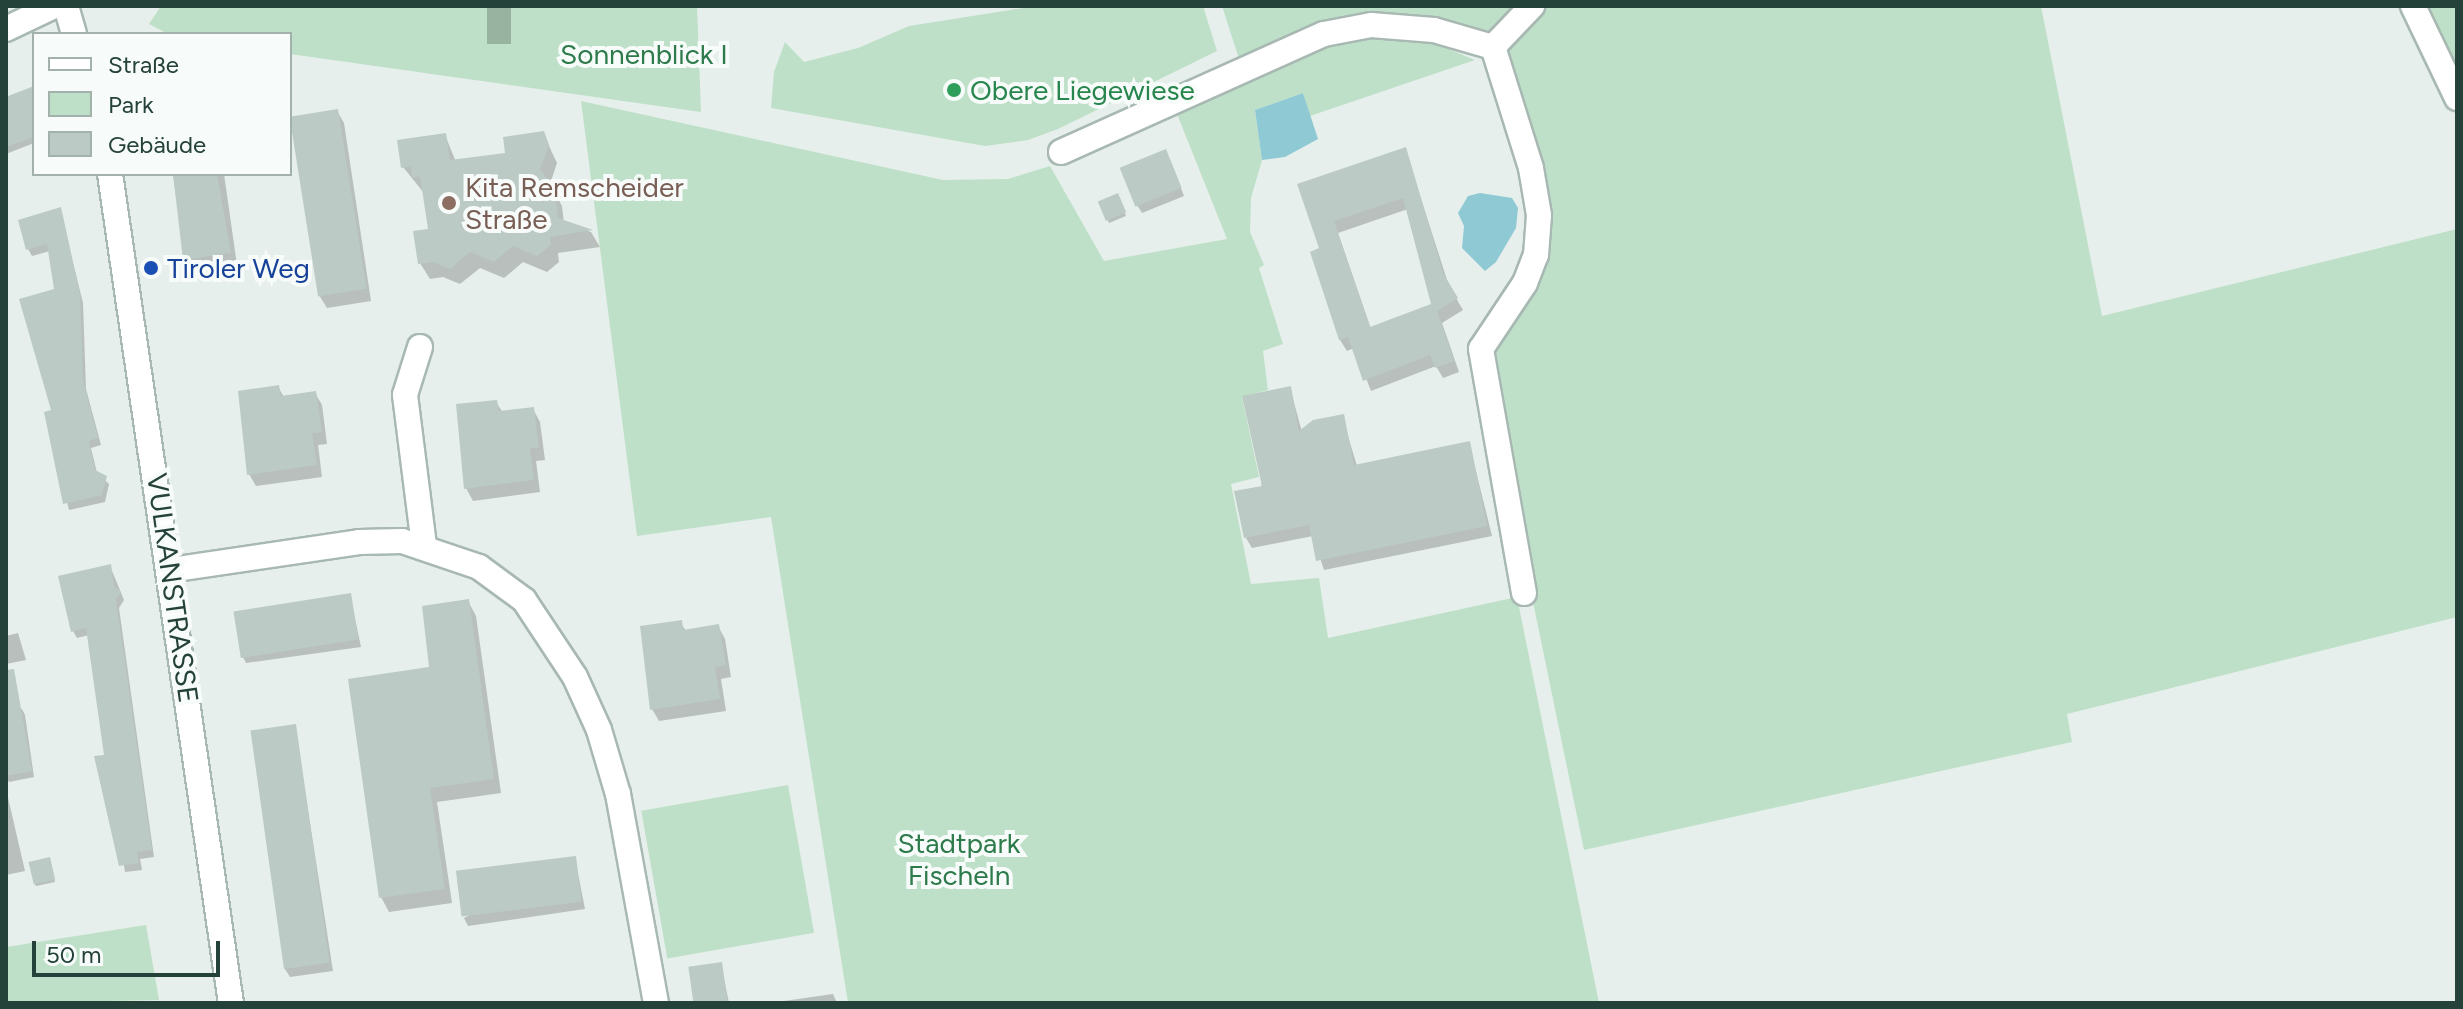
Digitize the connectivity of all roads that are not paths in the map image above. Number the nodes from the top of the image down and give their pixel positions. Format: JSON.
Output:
{"nodes":[{"id":1,"x":54,"y":6,"type":"edge"},
{"id":2,"x":66,"y":6,"type":"edge"},
{"id":3,"x":1532,"y":6,"type":"edge"},
{"id":4,"x":2413,"y":6,"type":"edge"},
{"id":5,"x":6,"y":29,"type":"edge"},
{"id":6,"x":73,"y":32,"type":"edge"},
{"id":7,"x":1493,"y":47,"type":"junction"},
{"id":8,"x":2457,"y":98,"type":"edge"},
{"id":9,"x":1061,"y":152,"type":"dead end"},
{"id":10,"x":110,"y":176,"type":"edge"},
{"id":11,"x":420,"y":347,"type":"dead end"},
{"id":12,"x":424,"y":545,"type":"junction"},
{"id":13,"x":170,"y":570,"type":"junction"},
{"id":14,"x":1524,"y":593,"type":"dead end"},
{"id":15,"x":231,"y":1003,"type":"edge"},
{"id":16,"x":656,"y":1003,"type":"edge"}],
"edges":[{"from":1,"to":5,"type":"street"},
{"from":2,"to":6,"type":"street"},
{"from":3,"to":7,"type":"street"},
{"from":4,"to":8,"type":"street"},
{"from":7,"to":9,"type":"street"},
{"from":7,"to":14,"type":"street"},
{"from":10,"to":13,"type":"street","name":"VULKANSTRASSE"},
{"from":11,"to":12,"type":"street"},
{"from":12,"to":13,"type":"street"},
{"from":12,"to":16,"type":"street"},
{"from":13,"to":15,"type":"street","name":"VULKANSTRASSE"}]}
